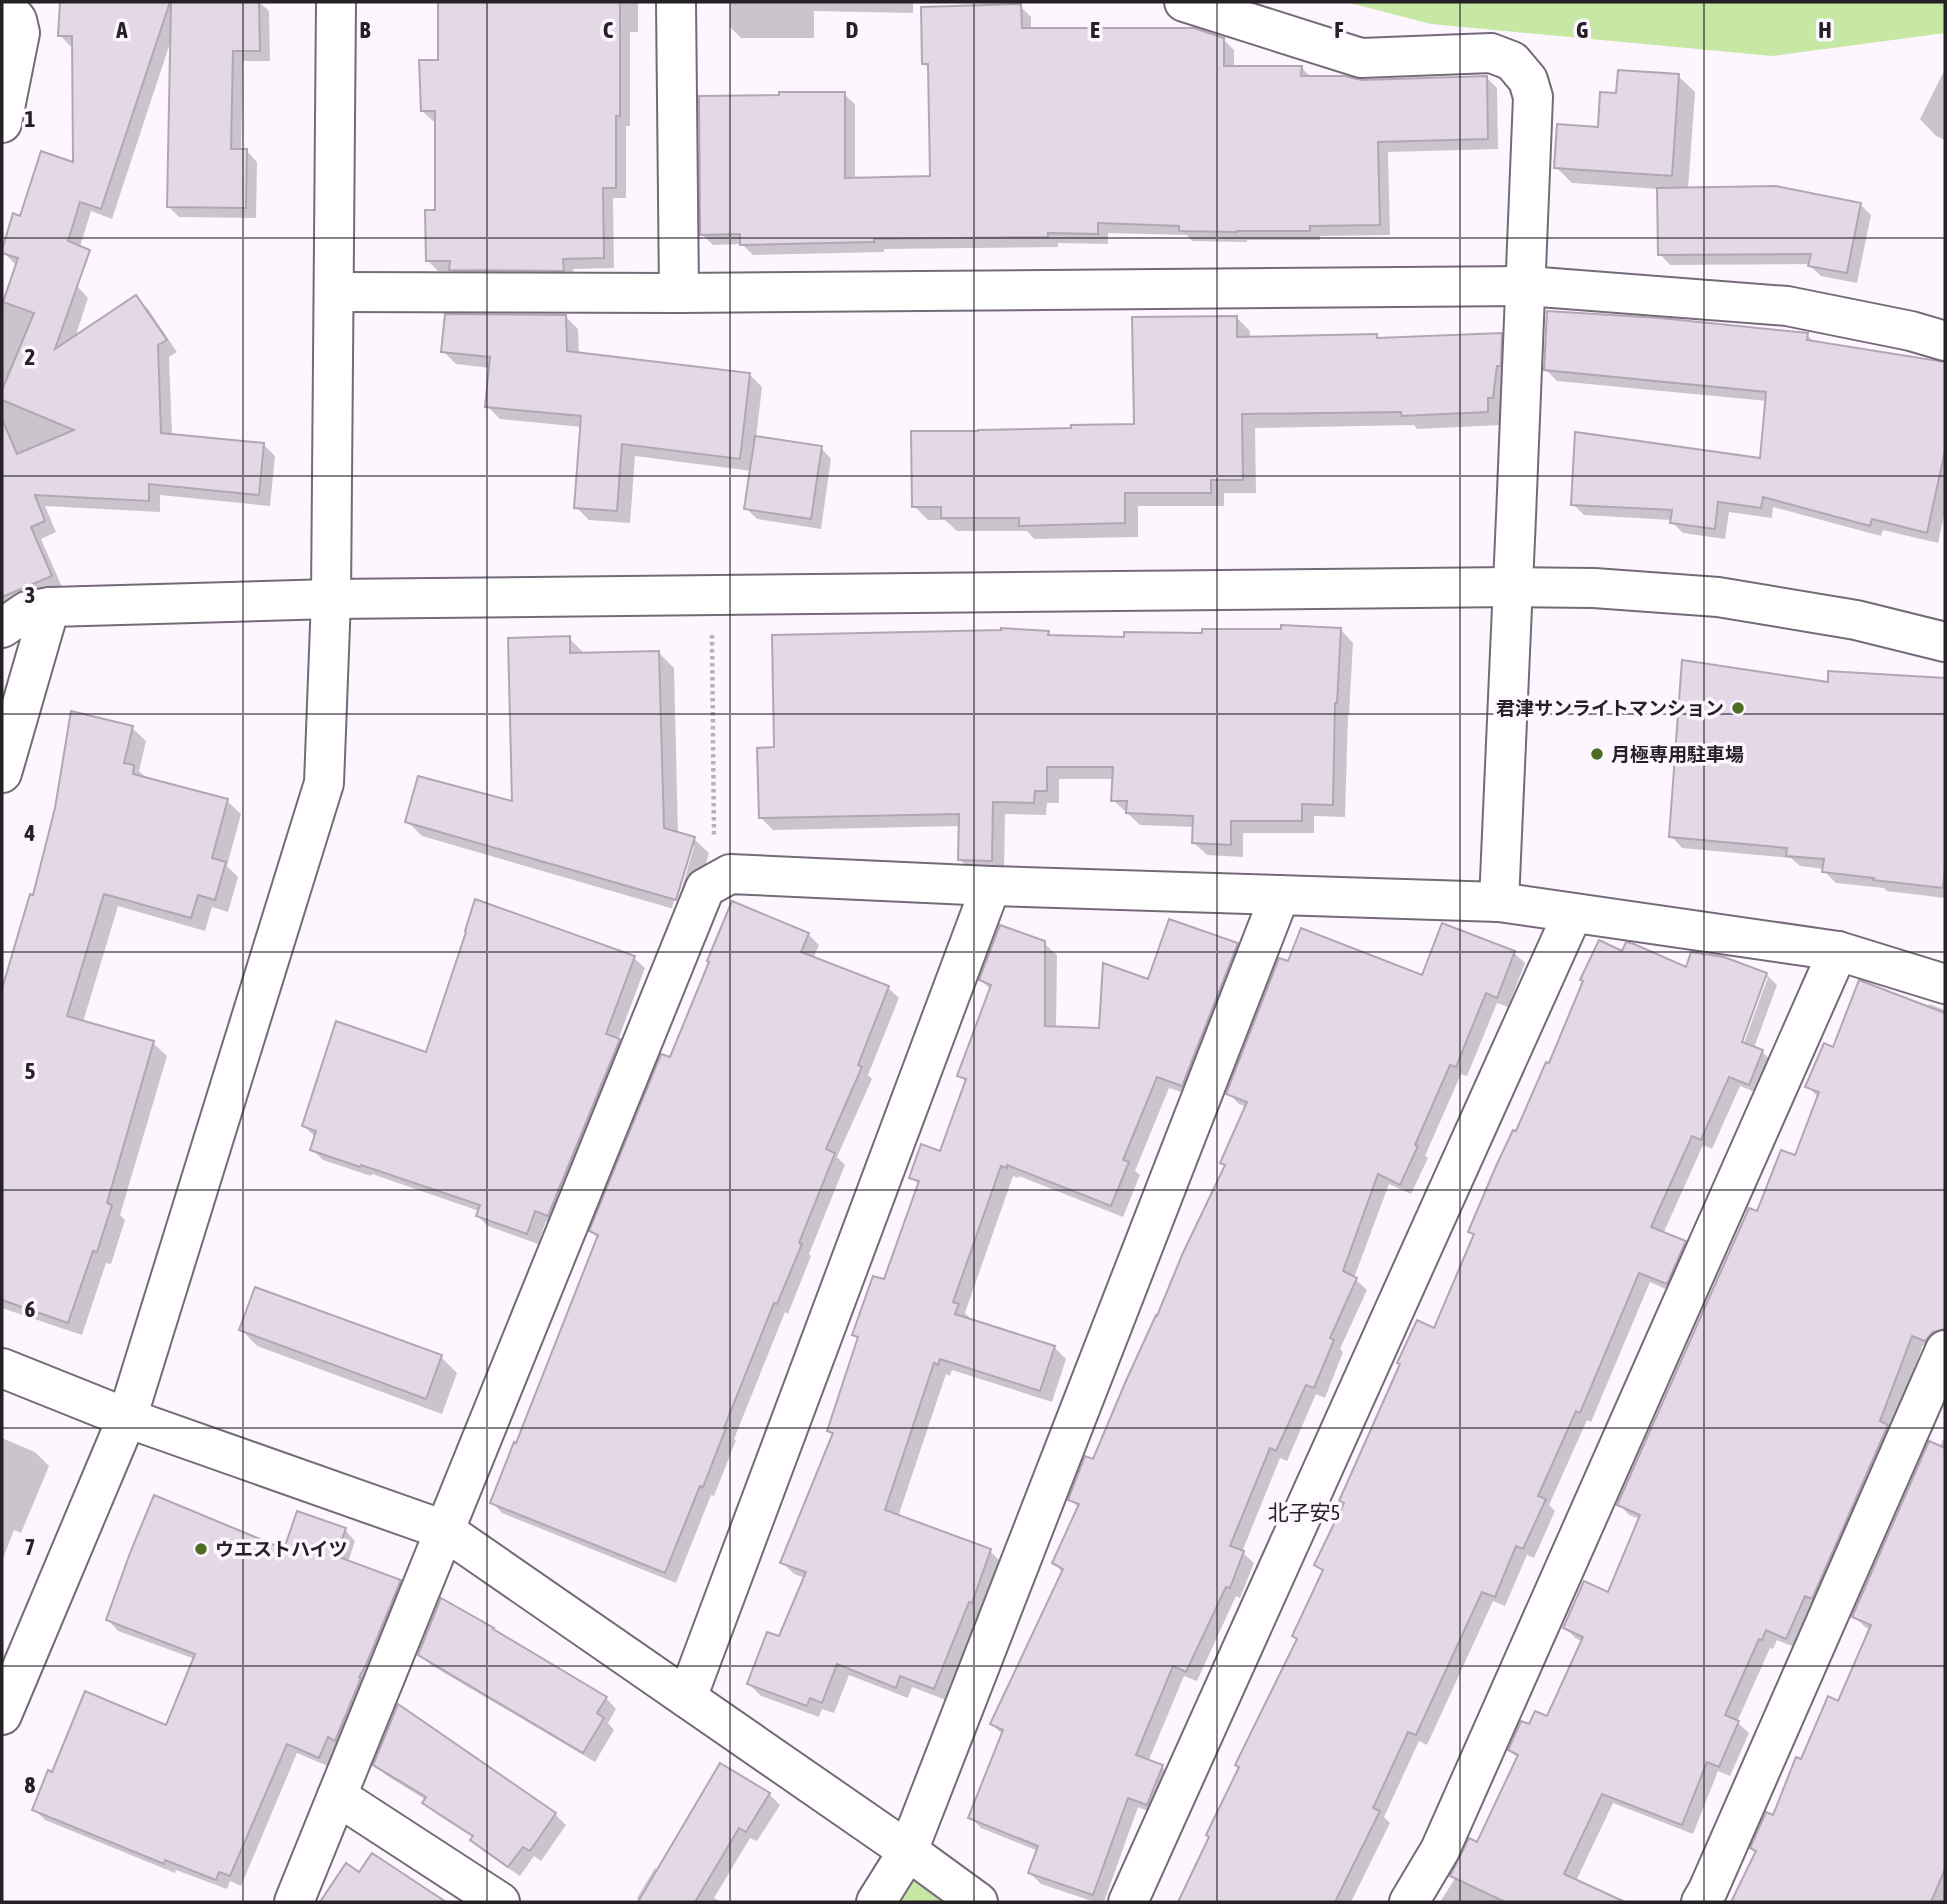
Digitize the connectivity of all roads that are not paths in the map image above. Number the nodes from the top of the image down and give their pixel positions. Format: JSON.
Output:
{"nodes":[{"id":1,"x":336,"y":2,"type":"edge"},
{"id":2,"x":676,"y":2,"type":"edge"},
{"id":3,"x":1184,"y":2,"type":"edge"},
{"id":4,"x":2,"y":13,"type":"edge"},
{"id":5,"x":2,"y":123,"type":"edge"},
{"id":6,"x":1527,"y":286,"type":"junction"},
{"id":7,"x":334,"y":292,"type":"junction"},
{"id":8,"x":679,"y":293,"type":"junction"},
{"id":9,"x":1945,"y":341,"type":"edge"},
{"id":10,"x":1512,"y":587,"type":"junction"},
{"id":11,"x":331,"y":599,"type":"junction"},
{"id":12,"x":50,"y":607,"type":"junction"},
{"id":13,"x":2,"y":628,"type":"edge"},
{"id":14,"x":1945,"y":642,"type":"edge"},
{"id":15,"x":2,"y":773,"type":"edge"},
{"id":16,"x":991,"y":886,"type":"junction"},
{"id":17,"x":1280,"y":895,"type":"junction"},
{"id":18,"x":1499,"y":902,"type":"junction"},
{"id":19,"x":1573,"y":913,"type":"junction"},
{"id":20,"x":1838,"y":951,"type":"junction"},
{"id":21,"x":1945,"y":984,"type":"edge"},
{"id":22,"x":1945,"y":1350,"type":"edge"},
{"id":23,"x":2,"y":1368,"type":"edge"},
{"id":24,"x":127,"y":1418,"type":"junction"},
{"id":25,"x":444,"y":1530,"type":"junction"},
{"id":26,"x":687,"y":1698,"type":"junction"},
{"id":27,"x":2,"y":1715,"type":"edge"},
{"id":28,"x":337,"y":1796,"type":"junction"},
{"id":29,"x":908,"y":1851,"type":"junction"},
{"id":30,"x":294,"y":1902,"type":"edge"},
{"id":31,"x":500,"y":1902,"type":"edge"},
{"id":32,"x":876,"y":1902,"type":"edge"},
{"id":33,"x":978,"y":1902,"type":"edge"},
{"id":34,"x":1128,"y":1902,"type":"edge"},
{"id":35,"x":1409,"y":1902,"type":"edge"},
{"id":36,"x":1701,"y":1902,"type":"edge"}],
"edges":[{"from":1,"to":7,"type":"street"},
{"from":2,"to":8,"type":"street"},
{"from":3,"to":6,"type":"street"},
{"from":4,"to":5,"type":"street"},
{"from":6,"to":8,"type":"street"},
{"from":6,"to":9,"type":"street"},
{"from":6,"to":10,"type":"street"},
{"from":7,"to":8,"type":"street"},
{"from":7,"to":11,"type":"street"},
{"from":10,"to":11,"type":"street"},
{"from":10,"to":14,"type":"street"},
{"from":10,"to":18,"type":"street"},
{"from":11,"to":12,"type":"street"},
{"from":11,"to":24,"type":"street"},
{"from":12,"to":13,"type":"street"},
{"from":12,"to":15,"type":"street"},
{"from":16,"to":17,"type":"street"},
{"from":16,"to":25,"type":"street"},
{"from":16,"to":26,"type":"street"},
{"from":17,"to":18,"type":"street"},
{"from":17,"to":29,"type":"street"},
{"from":18,"to":19,"type":"street"},
{"from":19,"to":20,"type":"street"},
{"from":19,"to":34,"type":"street"},
{"from":20,"to":21,"type":"street"},
{"from":20,"to":35,"type":"street"},
{"from":22,"to":36,"type":"street"},
{"from":23,"to":24,"type":"street"},
{"from":24,"to":25,"type":"street"},
{"from":24,"to":27,"type":"street"},
{"from":25,"to":26,"type":"street"},
{"from":25,"to":28,"type":"street"},
{"from":26,"to":29,"type":"street"},
{"from":28,"to":30,"type":"street"},
{"from":28,"to":31,"type":"street"},
{"from":29,"to":32,"type":"street"},
{"from":29,"to":33,"type":"street"}]}
